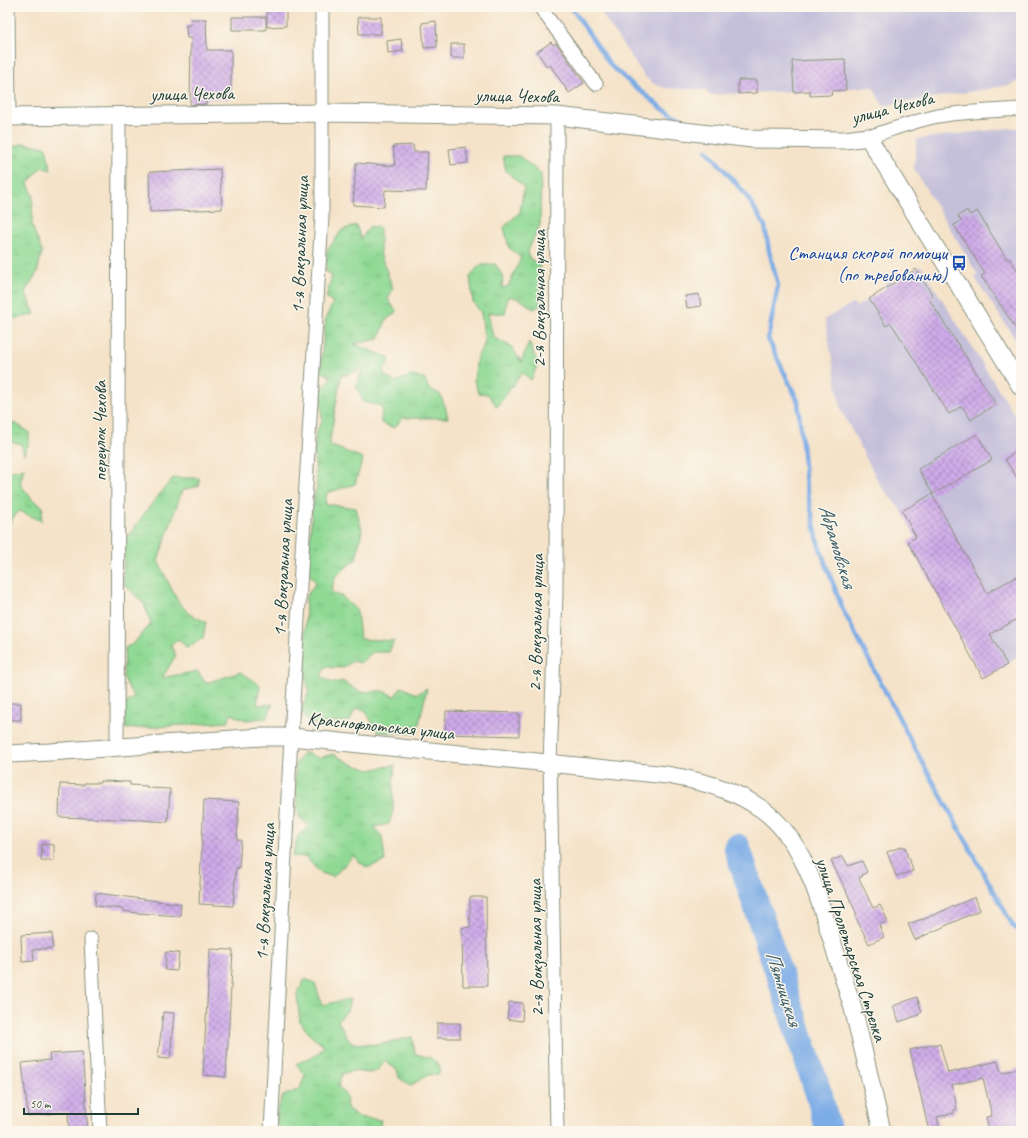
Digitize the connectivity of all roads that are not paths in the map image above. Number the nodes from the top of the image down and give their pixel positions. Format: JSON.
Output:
{"nodes":[{"id":1,"x":8,"y":7,"type":"edge"},
{"id":2,"x":322,"y":7,"type":"edge"},
{"id":3,"x":540,"y":7,"type":"edge"},
{"id":4,"x":596,"y":84,"type":"dead end"},
{"id":5,"x":1021,"y":109,"type":"edge"},
{"id":6,"x":322,"y":113,"type":"junction"},
{"id":7,"x":119,"y":115,"type":"junction"},
{"id":8,"x":557,"y":116,"type":"junction"},
{"id":9,"x":8,"y":117,"type":"edge"},
{"id":10,"x":868,"y":137,"type":"junction"},
{"id":11,"x":1021,"y":387,"type":"edge"},
{"id":12,"x":291,"y":737,"type":"junction"},
{"id":13,"x":117,"y":748,"type":"junction"},
{"id":14,"x":7,"y":754,"type":"edge"},
{"id":15,"x":550,"y":763,"type":"junction"},
{"id":16,"x":747,"y":800,"type":"joint"},
{"id":17,"x":91,"y":939,"type":"dead end"},
{"id":18,"x":100,"y":1131,"type":"edge"},
{"id":19,"x":271,"y":1131,"type":"edge"},
{"id":20,"x":558,"y":1131,"type":"edge"},
{"id":21,"x":882,"y":1131,"type":"edge"}],
"edges":[{"from":1,"to":9,"type":"street"},
{"from":2,"to":6,"type":"street","name":"1-я Вокзальная улица"},
{"from":3,"to":4,"type":"street"},
{"from":5,"to":10,"type":"street","name":"улица Чехова"},
{"from":6,"to":7,"type":"street","name":"улица Чехова"},
{"from":6,"to":8,"type":"street","name":"улица Чехова"},
{"from":6,"to":12,"type":"street","name":"1-я Вокзальная улица"},
{"from":7,"to":9,"type":"street","name":"улица Чехова"},
{"from":7,"to":13,"type":"street","name":"переулок Чехова"},
{"from":8,"to":10,"type":"street","name":"улица Чехова"},
{"from":8,"to":15,"type":"street","name":"2-я Вокзальная улица"},
{"from":10,"to":11,"type":"street"},
{"from":12,"to":13,"type":"street","name":"Краснофлотская улица"},
{"from":12,"to":15,"type":"street","name":"Краснофлотская улица"},
{"from":12,"to":19,"type":"street","name":"1-я Вокзальная улица"},
{"from":13,"to":14,"type":"street","name":"Краснофлотская улица"},
{"from":15,"to":16,"type":"street","name":"Краснофлотская улица"},
{"from":15,"to":20,"type":"street","name":"2-я Вокзальная улица"},
{"from":16,"to":21,"type":"street","name":"улица Пролетарская Стрелка"},
{"from":17,"to":18,"type":"street"}]}
